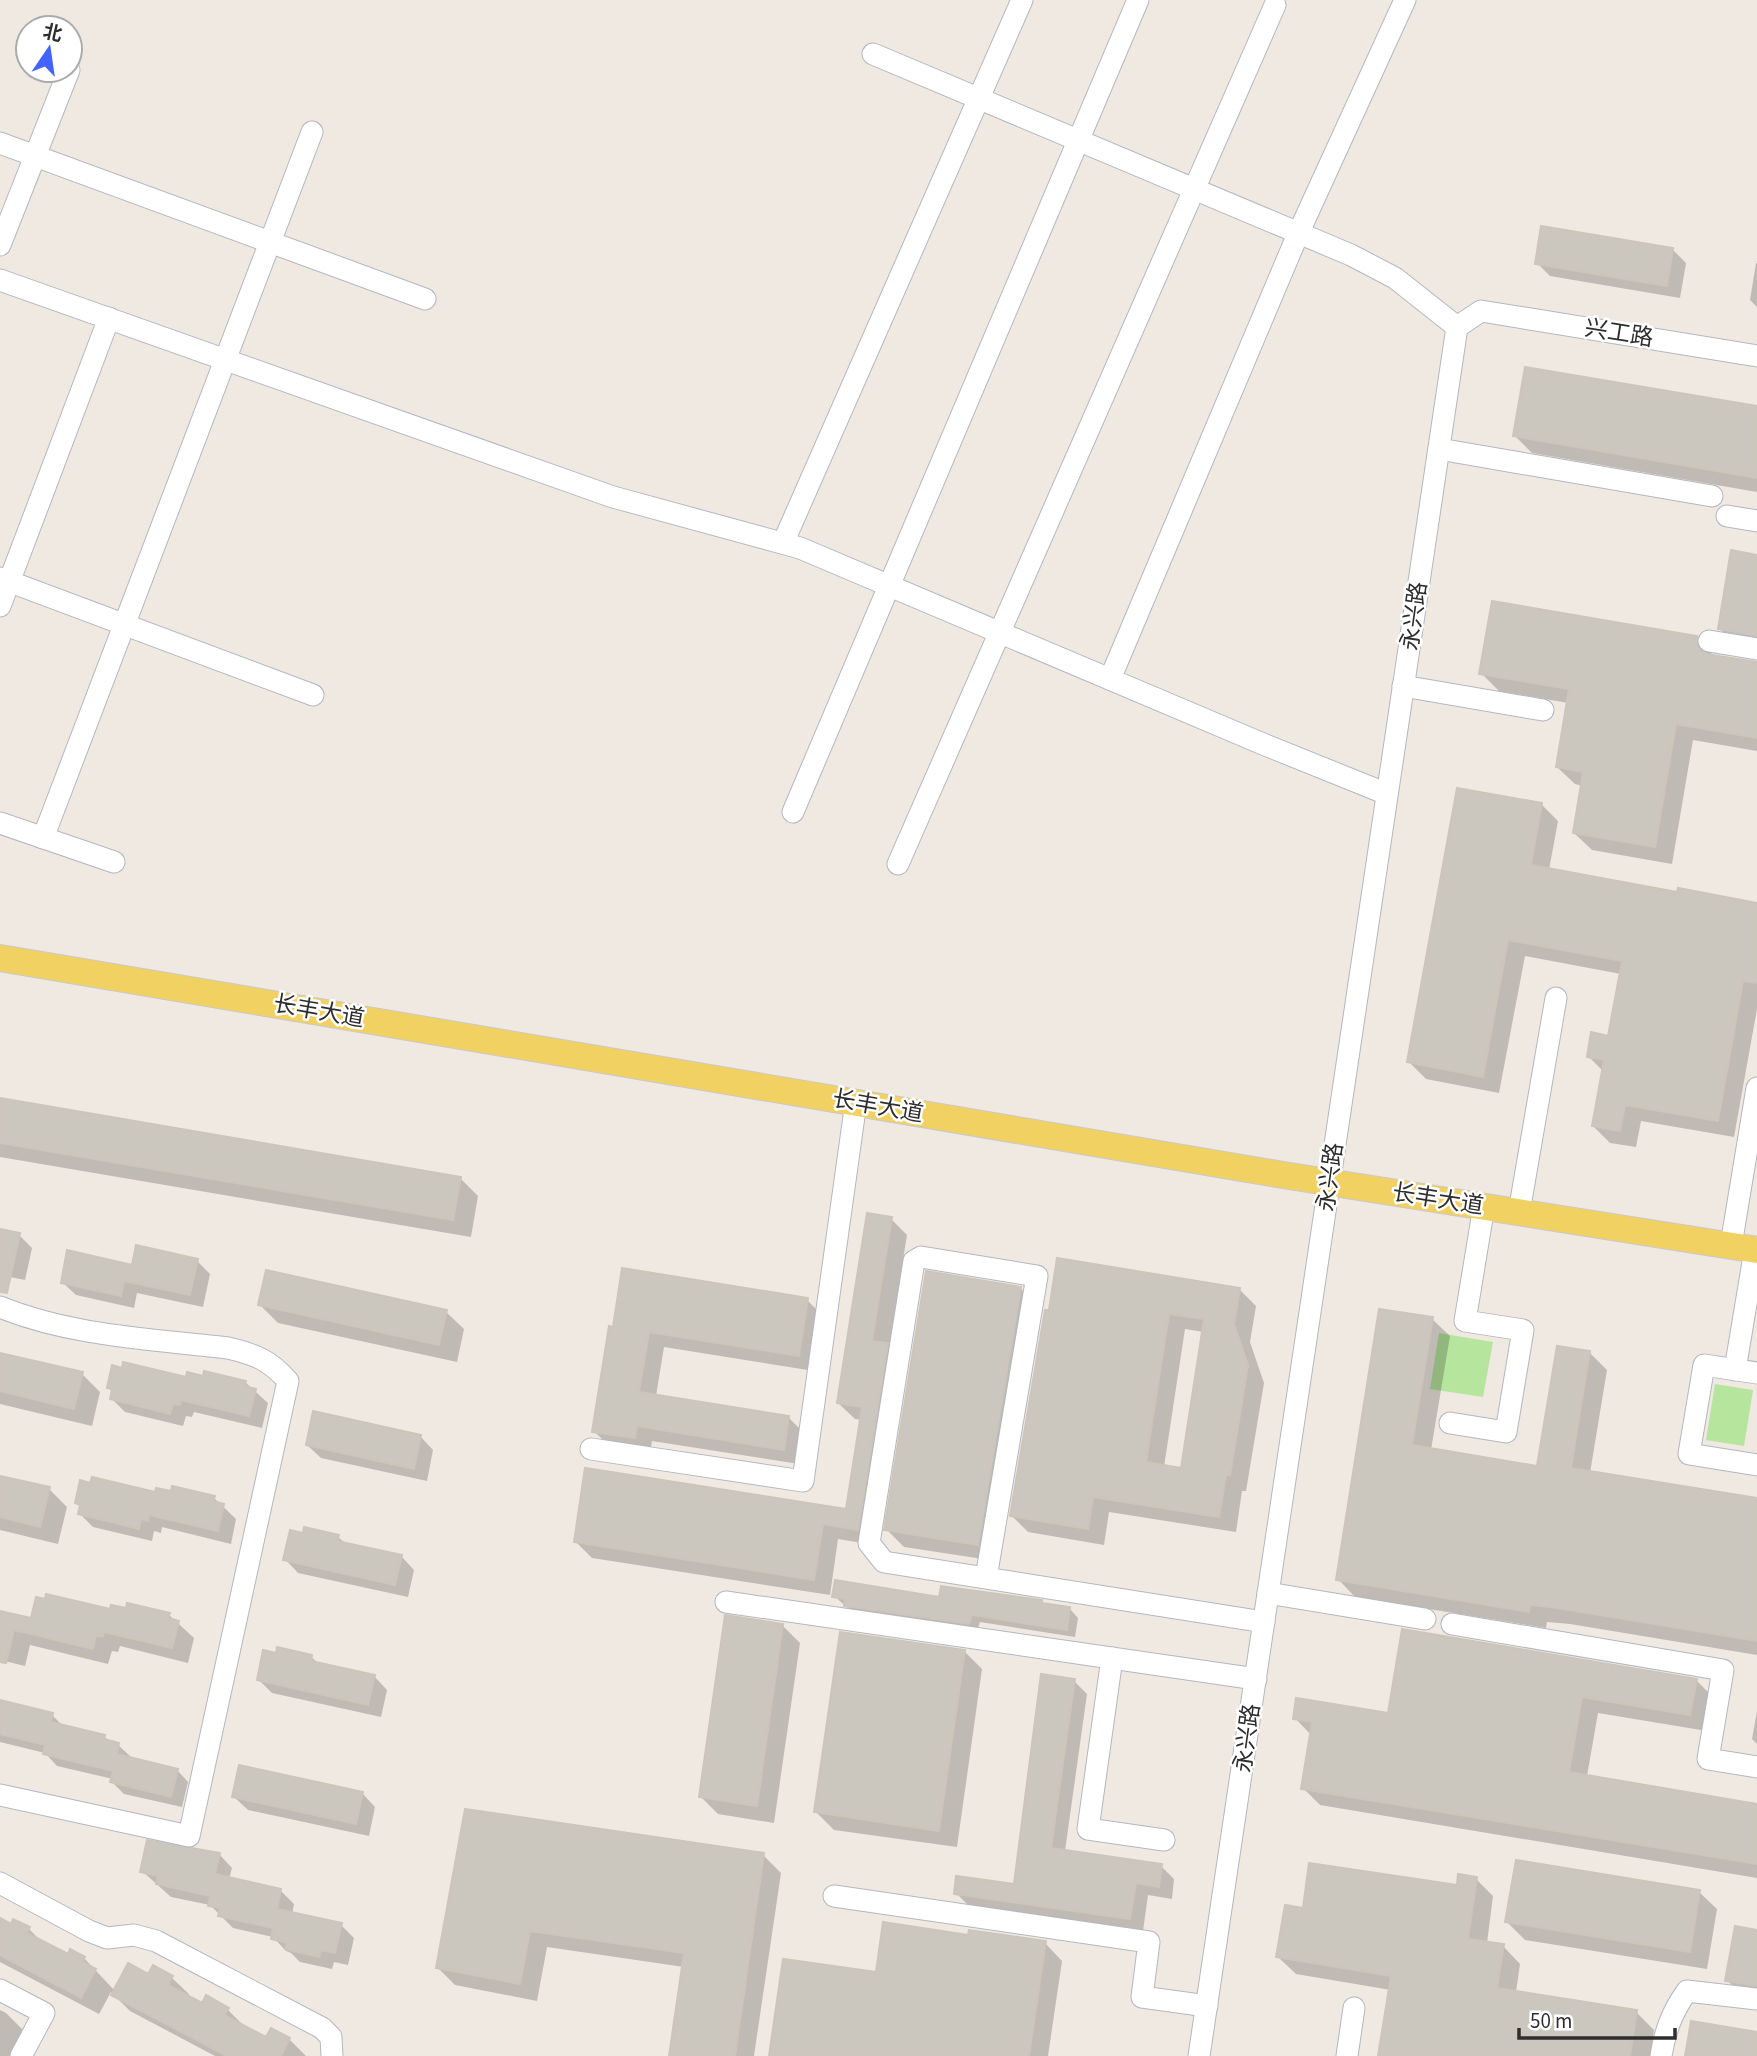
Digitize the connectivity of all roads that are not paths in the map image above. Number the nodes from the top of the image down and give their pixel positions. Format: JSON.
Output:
{"nodes":[{"id":1,"x":1022,"y":0,"type":"edge"},
{"id":2,"x":1138,"y":0,"type":"edge"},
{"id":3,"x":1405,"y":0,"type":"edge"},
{"id":4,"x":1275,"y":5,"type":"dead end"},
{"id":5,"x":873,"y":54,"type":"dead end"},
{"id":6,"x":63,"y":84,"type":"edge"},
{"id":7,"x":979,"y":99,"type":"junction"},
{"id":8,"x":312,"y":132,"type":"dead end"},
{"id":9,"x":1078,"y":141,"type":"junction"},
{"id":10,"x":0,"y":143,"type":"edge"},
{"id":11,"x":35,"y":156,"type":"junction"},
{"id":12,"x":1194,"y":190,"type":"junction"},
{"id":13,"x":1298,"y":234,"type":"junction"},
{"id":14,"x":270,"y":242,"type":"junction"},
{"id":15,"x":0,"y":245,"type":"edge"},
{"id":16,"x":0,"y":280,"type":"edge"},
{"id":17,"x":425,"y":299,"type":"dead end"},
{"id":18,"x":109,"y":318,"type":"junction"},
{"id":19,"x":1457,"y":327,"type":"junction"},
{"id":20,"x":1757,"y":356,"type":"edge"},
{"id":21,"x":225,"y":359,"type":"junction"},
{"id":22,"x":1439,"y":450,"type":"junction"},
{"id":23,"x":1712,"y":496,"type":"dead end"},
{"id":24,"x":1727,"y":516,"type":"dead end"},
{"id":25,"x":1757,"y":521,"type":"edge"},
{"id":26,"x":783,"y":543,"type":"junction"},
{"id":27,"x":5,"y":580,"type":"edge"},
{"id":28,"x":889,"y":586,"type":"junction"},
{"id":29,"x":0,"y":606,"type":"edge"},
{"id":30,"x":125,"y":625,"type":"junction"},
{"id":31,"x":1000,"y":632,"type":"junction"},
{"id":32,"x":1709,"y":641,"type":"dead end"},
{"id":33,"x":1757,"y":649,"type":"edge"},
{"id":34,"x":1110,"y":679,"type":"junction"},
{"id":35,"x":1404,"y":686,"type":"junction"},
{"id":36,"x":313,"y":695,"type":"dead end"},
{"id":37,"x":1543,"y":710,"type":"dead end"},
{"id":38,"x":1387,"y":794,"type":"junction"},
{"id":39,"x":793,"y":812,"type":"dead end"},
{"id":40,"x":0,"y":823,"type":"edge"},
{"id":41,"x":43,"y":838,"type":"junction"},
{"id":42,"x":114,"y":862,"type":"dead end"},
{"id":43,"x":898,"y":864,"type":"dead end"},
{"id":44,"x":0,"y":958,"type":"edge"},
{"id":45,"x":1556,"y":999,"type":"dead end"},
{"id":46,"x":1757,"y":1088,"type":"edge"},
{"id":47,"x":856,"y":1102,"type":"junction"},
{"id":48,"x":1329,"y":1182,"type":"junction"},
{"id":49,"x":1484,"y":1206,"type":"junction"},
{"id":50,"x":1519,"y":1212,"type":"junction"},
{"id":51,"x":1748,"y":1248,"type":"edge"},
{"id":52,"x":0,"y":1307,"type":"edge"},
{"id":53,"x":1735,"y":1370,"type":"junction"},
{"id":54,"x":1757,"y":1373,"type":"edge"},
{"id":55,"x":1450,"y":1423,"type":"dead end"},
{"id":56,"x":591,"y":1449,"type":"dead end"},
{"id":57,"x":1757,"y":1465,"type":"edge"},
{"id":58,"x":985,"y":1578,"type":"junction"},
{"id":59,"x":1268,"y":1593,"type":"junction"},
{"id":60,"x":726,"y":1602,"type":"dead end"},
{"id":61,"x":1425,"y":1619,"type":"dead end"},
{"id":62,"x":1264,"y":1622,"type":"junction"},
{"id":63,"x":1452,"y":1624,"type":"dead end"},
{"id":64,"x":1112,"y":1658,"type":"junction"},
{"id":65,"x":1256,"y":1679,"type":"junction"},
{"id":66,"x":1757,"y":1767,"type":"edge"},
{"id":67,"x":0,"y":1795,"type":"edge"},
{"id":68,"x":1164,"y":1840,"type":"dead end"},
{"id":69,"x":0,"y":1883,"type":"edge"},
{"id":70,"x":834,"y":1896,"type":"dead end"},
{"id":71,"x":0,"y":1990,"type":"edge"},
{"id":72,"x":1757,"y":1999,"type":"edge"},
{"id":73,"x":1207,"y":2006,"type":"junction"},
{"id":74,"x":1354,"y":2008,"type":"dead end"},
{"id":75,"x":21,"y":2056,"type":"edge"},
{"id":76,"x":332,"y":2056,"type":"edge"},
{"id":77,"x":1199,"y":2056,"type":"edge"},
{"id":78,"x":1348,"y":2056,"type":"edge"},
{"id":79,"x":1661,"y":2056,"type":"edge"}],
"edges":[{"from":1,"to":7,"type":"street"},
{"from":2,"to":9,"type":"street"},
{"from":3,"to":13,"type":"street"},
{"from":4,"to":12,"type":"street"},
{"from":5,"to":7,"type":"street"},
{"from":6,"to":11,"type":"street"},
{"from":7,"to":9,"type":"street"},
{"from":7,"to":26,"type":"street"},
{"from":8,"to":14,"type":"street"},
{"from":9,"to":12,"type":"street"},
{"from":9,"to":28,"type":"street"},
{"from":10,"to":11,"type":"street"},
{"from":11,"to":14,"type":"street"},
{"from":11,"to":15,"type":"street"},
{"from":12,"to":13,"type":"street"},
{"from":12,"to":31,"type":"street"},
{"from":13,"to":19,"type":"street"},
{"from":13,"to":34,"type":"street"},
{"from":14,"to":17,"type":"street"},
{"from":14,"to":21,"type":"street"},
{"from":16,"to":18,"type":"street"},
{"from":18,"to":21,"type":"street"},
{"from":18,"to":27,"type":"street"},
{"from":19,"to":20,"type":"street","name":"兴工路"},
{"from":19,"to":22,"type":"street","name":"永兴路"},
{"from":21,"to":26,"type":"street"},
{"from":21,"to":30,"type":"street"},
{"from":22,"to":23,"type":"street"},
{"from":22,"to":35,"type":"street","name":"永兴路"},
{"from":24,"to":25,"type":"street"},
{"from":26,"to":28,"type":"street"},
{"from":27,"to":29,"type":"street"},
{"from":27,"to":30,"type":"street"},
{"from":28,"to":31,"type":"street"},
{"from":28,"to":39,"type":"street"},
{"from":30,"to":36,"type":"street"},
{"from":30,"to":41,"type":"street"},
{"from":31,"to":34,"type":"street"},
{"from":31,"to":43,"type":"street"},
{"from":32,"to":33,"type":"street"},
{"from":34,"to":38,"type":"street"},
{"from":35,"to":37,"type":"street"},
{"from":35,"to":38,"type":"street","name":"永兴路"},
{"from":38,"to":48,"type":"street","name":"永兴路"},
{"from":40,"to":41,"type":"street"},
{"from":41,"to":42,"type":"street"},
{"from":44,"to":47,"type":"main road","name":"长丰大道"},
{"from":45,"to":50,"type":"street"},
{"from":46,"to":51,"type":"street"},
{"from":47,"to":48,"type":"main road","name":"长丰大道"},
{"from":47,"to":56,"type":"street"},
{"from":48,"to":49,"type":"main road","name":"长丰大道"},
{"from":48,"to":59,"type":"street","name":"永兴路"},
{"from":49,"to":50,"type":"main road","name":"长丰大道"},
{"from":49,"to":55,"type":"street"},
{"from":50,"to":51,"type":"main road","name":"长丰大道"},
{"from":51,"to":53,"type":"street"},
{"from":52,"to":67,"type":"street"},
{"from":53,"to":54,"type":"street"},
{"from":53,"to":57,"type":"street"},
{"from":58,"to":58,"type":"street"},
{"from":58,"to":62,"type":"street"},
{"from":59,"to":61,"type":"street"},
{"from":59,"to":62,"type":"street","name":"永兴路"},
{"from":60,"to":64,"type":"street"},
{"from":62,"to":65,"type":"street","name":"永兴路"},
{"from":63,"to":66,"type":"street"},
{"from":64,"to":65,"type":"street"},
{"from":64,"to":68,"type":"street"},
{"from":65,"to":73,"type":"street","name":"永兴路"},
{"from":69,"to":76,"type":"street"},
{"from":70,"to":73,"type":"street"},
{"from":71,"to":75,"type":"street"},
{"from":72,"to":79,"type":"street"},
{"from":73,"to":77,"type":"street","name":"永兴路"},
{"from":74,"to":78,"type":"street"}]}
